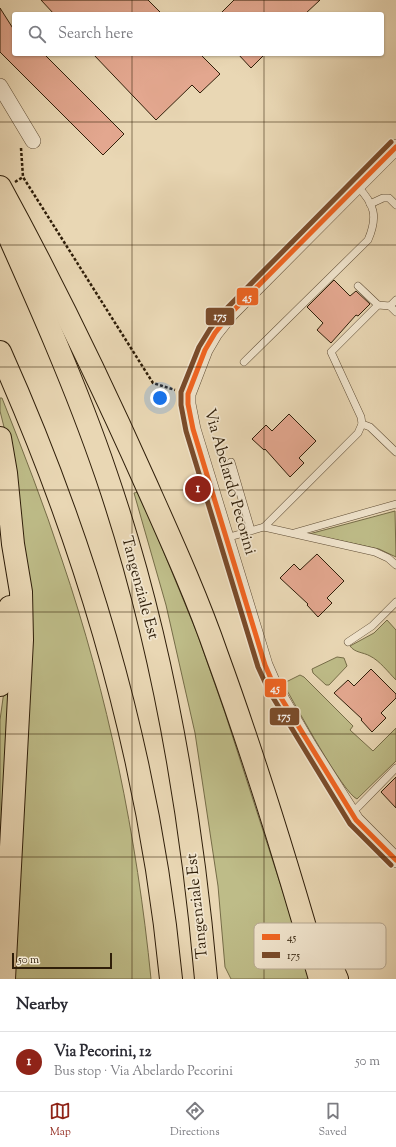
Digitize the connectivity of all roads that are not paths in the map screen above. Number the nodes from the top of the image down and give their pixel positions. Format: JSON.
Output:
{"nodes":[{"id":1,"x":0,"y":86,"type":"edge"},
{"id":2,"x":33,"y":141,"type":"dead end"},
{"id":3,"x":396,"y":147,"type":"edge"},
{"id":4,"x":357,"y":186,"type":"junction"},
{"id":5,"x":0,"y":187,"type":"edge"},
{"id":6,"x":370,"y":204,"type":"junction"},
{"id":7,"x":396,"y":205,"type":"edge"},
{"id":8,"x":0,"y":216,"type":"edge"},
{"id":9,"x":358,"y":286,"type":"dead end"},
{"id":10,"x":396,"y":300,"type":"edge"},
{"id":11,"x":378,"y":305,"type":"junction"},
{"id":12,"x":390,"y":306,"type":"junction"},
{"id":13,"x":396,"y":312,"type":"edge"},
{"id":14,"x":0,"y":352,"type":"edge"},
{"id":15,"x":244,"y":362,"type":"dead end"},
{"id":16,"x":362,"y":424,"type":"junction"},
{"id":17,"x":0,"y":438,"type":"edge"},
{"id":18,"x":396,"y":452,"type":"edge"},
{"id":19,"x":231,"y":462,"type":"dead end"},
{"id":20,"x":396,"y":504,"type":"edge"},
{"id":21,"x":264,"y":527,"type":"junction"},
{"id":22,"x":251,"y":530,"type":"junction"},
{"id":23,"x":292,"y":534,"type":"junction"},
{"id":24,"x":226,"y":538,"type":"junction"},
{"id":25,"x":13,"y":544,"type":"junction"},
{"id":26,"x":396,"y":565,"type":"edge"},
{"id":27,"x":396,"y":602,"type":"edge"},
{"id":28,"x":348,"y":642,"type":"dead end"},
{"id":29,"x":0,"y":685,"type":"edge"},
{"id":30,"x":396,"y":768,"type":"edge"},
{"id":31,"x":358,"y":807,"type":"dead end"},
{"id":32,"x":284,"y":856,"type":"junction"},
{"id":33,"x":396,"y":860,"type":"edge"},
{"id":34,"x":304,"y":923,"type":"edge"},
{"id":35,"x":313,"y":923,"type":"edge"},
{"id":36,"x":317,"y":969,"type":"edge"},
{"id":37,"x":333,"y":969,"type":"edge"},
{"id":38,"x":4,"y":979,"type":"edge"},
{"id":39,"x":171,"y":979,"type":"edge"},
{"id":40,"x":206,"y":979,"type":"edge"},
{"id":41,"x":320,"y":979,"type":"edge"},
{"id":42,"x":337,"y":979,"type":"edge"}],
"edges":[{"from":1,"to":2,"type":"street"},
{"from":3,"to":4,"type":"street","name":"Via Abelardo Pecorini"},
{"from":4,"to":6,"type":"lane"},
{"from":4,"to":24,"type":"street","name":"Via Abelardo Pecorini"},
{"from":5,"to":32,"type":"highway"},
{"from":6,"to":7,"type":"lane"},
{"from":6,"to":15,"type":"lane"},
{"from":8,"to":40,"type":"highway","name":"Tangenziale Est"},
{"from":9,"to":11,"type":"lane"},
{"from":10,"to":12,"type":"lane"},
{"from":11,"to":12,"type":"lane"},
{"from":11,"to":16,"type":"lane"},
{"from":12,"to":13,"type":"lane"},
{"from":14,"to":39,"type":"highway"},
{"from":16,"to":18,"type":"lane"},
{"from":16,"to":21,"type":"lane"},
{"from":17,"to":25,"type":"highway"},
{"from":19,"to":22,"type":"lane"},
{"from":20,"to":23,"type":"lane"},
{"from":21,"to":22,"type":"lane"},
{"from":21,"to":23,"type":"lane"},
{"from":22,"to":24,"type":"lane"},
{"from":23,"to":26,"type":"lane"},
{"from":24,"to":33,"type":"street","name":"Via Abelardo Pecorini"},
{"from":25,"to":29,"type":"highway"},
{"from":25,"to":38,"type":"highway"},
{"from":27,"to":28,"type":"lane"},
{"from":30,"to":31,"type":"lane"},
{"from":32,"to":34,"type":"highway"},
{"from":32,"to":35,"type":"highway"},
{"from":36,"to":41,"type":"highway"},
{"from":37,"to":42,"type":"highway"}]}
